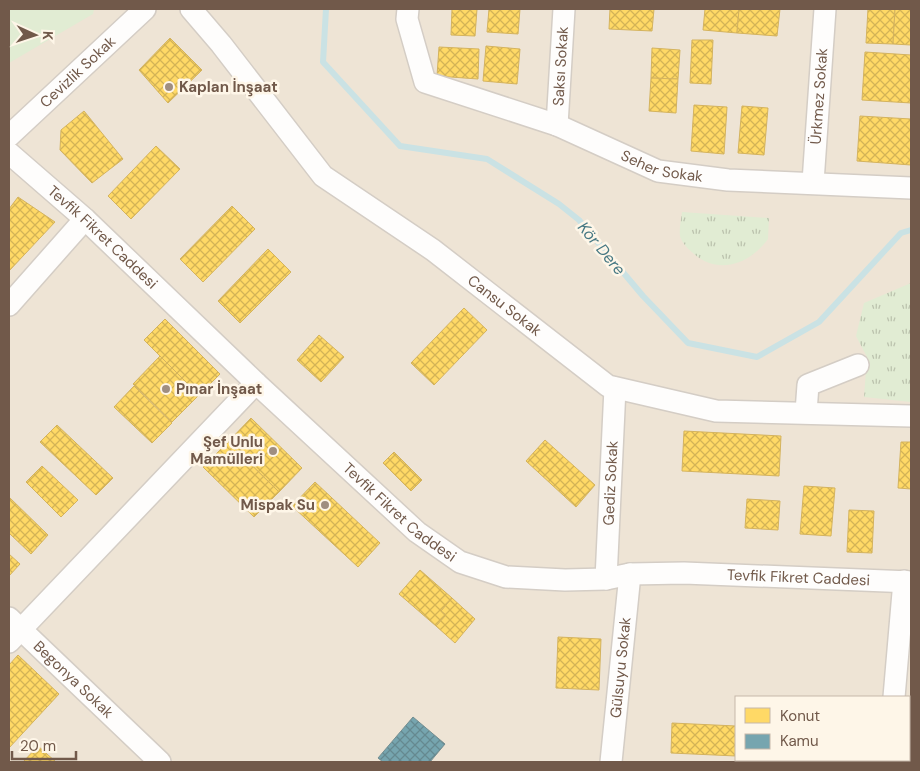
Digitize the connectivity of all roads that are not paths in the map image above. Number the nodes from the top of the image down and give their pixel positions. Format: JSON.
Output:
{"nodes":[{"id":1,"x":145,"y":9,"type":"edge"},
{"id":2,"x":191,"y":9,"type":"edge"},
{"id":3,"x":408,"y":9,"type":"edge"},
{"id":4,"x":564,"y":9,"type":"edge"},
{"id":5,"x":825,"y":9,"type":"edge"},
{"id":6,"x":557,"y":125,"type":"junction"},
{"id":7,"x":9,"y":136,"type":"edge"},
{"id":8,"x":9,"y":153,"type":"edge"},
{"id":9,"x":813,"y":182,"type":"junction"},
{"id":10,"x":911,"y":188,"type":"edge"},
{"id":11,"x":85,"y":219,"type":"junction"},
{"id":12,"x":9,"y":305,"type":"edge"},
{"id":13,"x":858,"y":366,"type":"dead end"},
{"id":14,"x":256,"y":383,"type":"junction"},
{"id":15,"x":615,"y":388,"type":"junction"},
{"id":16,"x":806,"y":412,"type":"junction"},
{"id":17,"x":911,"y":416,"type":"edge"},
{"id":18,"x":630,"y":574,"type":"junction"},
{"id":19,"x":606,"y":579,"type":"junction"},
{"id":20,"x":907,"y":581,"type":"edge"},
{"id":21,"x":13,"y":630,"type":"edge"},
{"id":22,"x":894,"y":696,"type":"edge"},
{"id":23,"x":160,"y":762,"type":"edge"},
{"id":24,"x":611,"y":762,"type":"edge"}],
"edges":[{"from":1,"to":7,"type":"street","name":"Cevizlik Sokak"},
{"from":2,"to":15,"type":"street","name":"Cansu Sokak"},
{"from":3,"to":6,"type":"street","name":"Seher Sokak"},
{"from":4,"to":6,"type":"street","name":"Saksı Sokak"},
{"from":5,"to":9,"type":"street","name":"Ürkmez Sokak"},
{"from":6,"to":9,"type":"street","name":"Seher Sokak"},
{"from":8,"to":11,"type":"street","name":"Tevfik Fikret Caddesi"},
{"from":9,"to":10,"type":"street","name":"Seher Sokak"},
{"from":11,"to":12,"type":"street"},
{"from":11,"to":14,"type":"street","name":"Tevfik Fikret Caddesi"},
{"from":13,"to":16,"type":"street"},
{"from":14,"to":19,"type":"street","name":"Tevfik Fikret Caddesi"},
{"from":14,"to":21,"type":"street"},
{"from":15,"to":16,"type":"street","name":"Cansu Sokak"},
{"from":15,"to":19,"type":"street","name":"Gediz Sokak"},
{"from":16,"to":17,"type":"street","name":"Cansu Sokak"},
{"from":18,"to":19,"type":"street","name":"Tevfik Fikret Caddesi"},
{"from":18,"to":20,"type":"street","name":"Tevfik Fikret Caddesi"},
{"from":18,"to":24,"type":"street","name":"Gülsuyu Sokak"},
{"from":20,"to":22,"type":"street"},
{"from":21,"to":23,"type":"street","name":"Begonya Sokak"}]}
